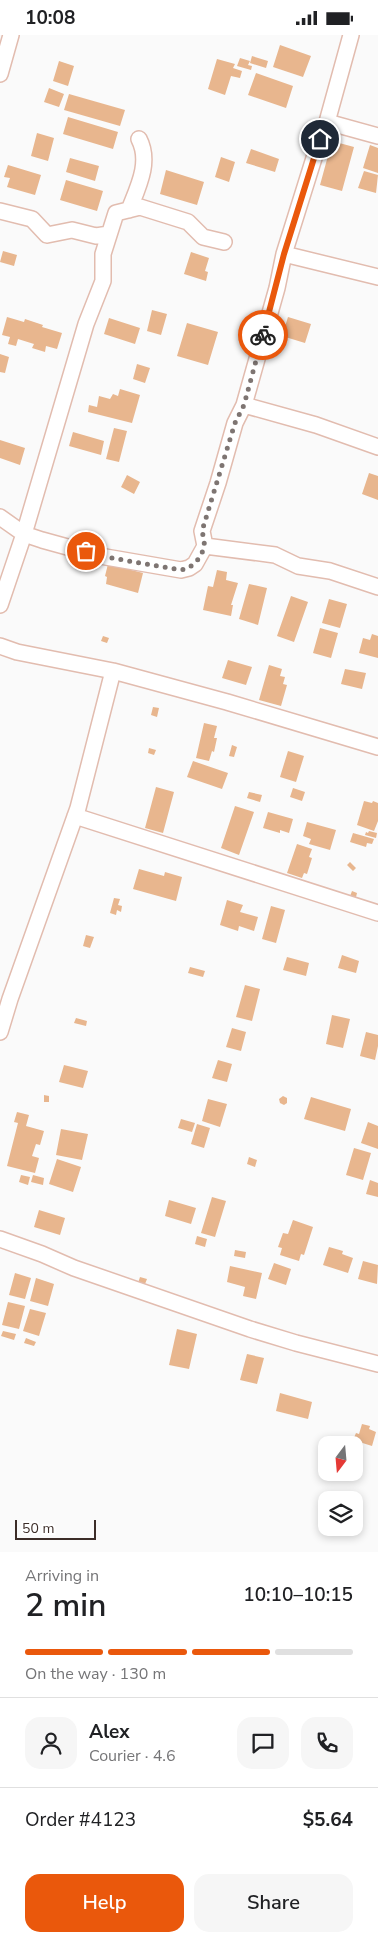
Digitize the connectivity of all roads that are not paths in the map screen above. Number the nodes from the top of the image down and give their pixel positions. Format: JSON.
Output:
{"nodes":[{"id":1,"x":11,"y":35,"type":"edge"},
{"id":2,"x":351,"y":35,"type":"edge"},
{"id":3,"x":0,"y":74,"type":"edge"},
{"id":4,"x":327,"y":122,"type":"junction"},
{"id":5,"x":378,"y":136,"type":"edge"},
{"id":6,"x":139,"y":139,"type":"dead end"},
{"id":7,"x":129,"y":209,"type":"junction"},
{"id":8,"x":0,"y":211,"type":"edge"},
{"id":9,"x":109,"y":234,"type":"junction"},
{"id":10,"x":224,"y":242,"type":"dead end"},
{"id":11,"x":284,"y":254,"type":"junction"},
{"id":12,"x":378,"y":277,"type":"edge"},
{"id":13,"x":244,"y":405,"type":"junction"},
{"id":14,"x":378,"y":447,"type":"edge"},
{"id":15,"x":0,"y":517,"type":"edge"},
{"id":16,"x":24,"y":534,"type":"junction"},
{"id":17,"x":205,"y":546,"type":"junction"},
{"id":18,"x":378,"y":587,"type":"edge"},
{"id":19,"x":0,"y":605,"type":"edge"},
{"id":20,"x":0,"y":647,"type":"edge"},
{"id":21,"x":113,"y":671,"type":"junction"},
{"id":22,"x":378,"y":747,"type":"edge"},
{"id":23,"x":75,"y":816,"type":"junction"},
{"id":24,"x":378,"y":913,"type":"edge"},
{"id":25,"x":0,"y":1032,"type":"edge"},
{"id":26,"x":0,"y":1239,"type":"edge"},
{"id":27,"x":378,"y":1364,"type":"edge"}],
"edges":[{"from":1,"to":3,"type":"street"},
{"from":2,"to":4,"type":"street"},
{"from":4,"to":5,"type":"street"},
{"from":4,"to":11,"type":"street"},
{"from":6,"to":7,"type":"street"},
{"from":7,"to":9,"type":"street"},
{"from":7,"to":10,"type":"street"},
{"from":8,"to":9,"type":"street"},
{"from":9,"to":16,"type":"street"},
{"from":11,"to":12,"type":"street"},
{"from":11,"to":13,"type":"street"},
{"from":13,"to":14,"type":"street"},
{"from":13,"to":17,"type":"street"},
{"from":15,"to":16,"type":"street"},
{"from":16,"to":17,"type":"street"},
{"from":16,"to":19,"type":"street"},
{"from":17,"to":18,"type":"street"},
{"from":20,"to":21,"type":"street"},
{"from":21,"to":22,"type":"street"},
{"from":21,"to":23,"type":"street"},
{"from":23,"to":24,"type":"street"},
{"from":23,"to":25,"type":"street"},
{"from":26,"to":27,"type":"street"}]}
